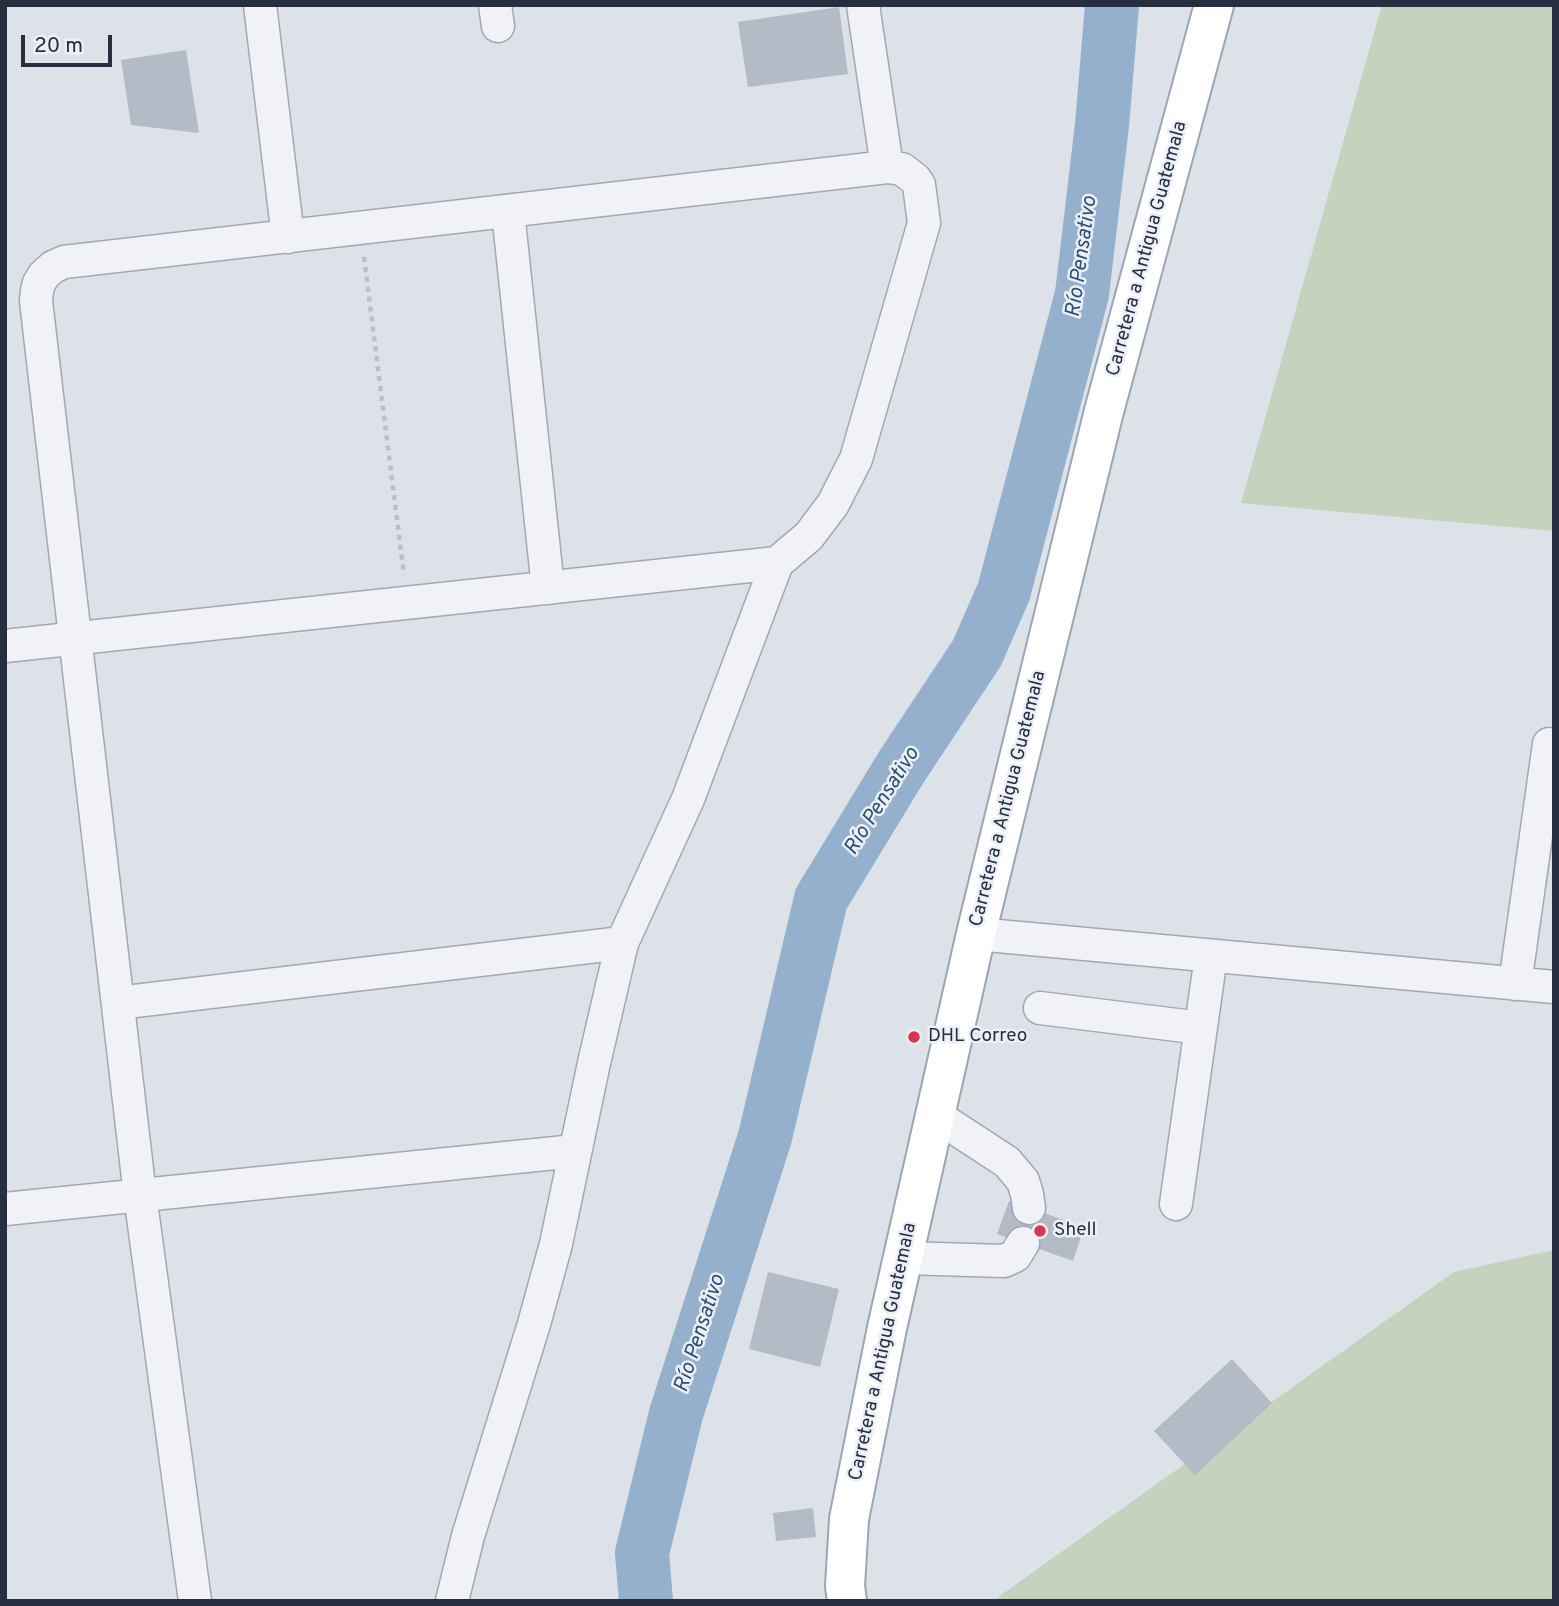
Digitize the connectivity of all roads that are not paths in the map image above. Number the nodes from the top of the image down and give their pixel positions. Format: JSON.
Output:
{"nodes":[{"id":1,"x":260,"y":5,"type":"edge"},
{"id":2,"x":863,"y":5,"type":"edge"},
{"id":3,"x":1214,"y":5,"type":"edge"},
{"id":4,"x":887,"y":167,"type":"junction"},
{"id":5,"x":508,"y":212,"type":"junction"},
{"id":6,"x":288,"y":237,"type":"junction"},
{"id":7,"x":777,"y":563,"type":"junction"},
{"id":8,"x":548,"y":588,"type":"junction"},
{"id":9,"x":76,"y":638,"type":"junction"},
{"id":10,"x":5,"y":646,"type":"edge"},
{"id":11,"x":1549,"y":744,"type":"dead end"},
{"id":12,"x":976,"y":934,"type":"junction"},
{"id":13,"x":622,"y":943,"type":"junction"},
{"id":14,"x":1211,"y":956,"type":"junction"},
{"id":15,"x":1515,"y":984,"type":"junction"},
{"id":16,"x":1554,"y":987,"type":"edge"},
{"id":17,"x":118,"y":1003,"type":"junction"},
{"id":18,"x":1040,"y":1008,"type":"dead end"},
{"id":19,"x":1201,"y":1028,"type":"junction"},
{"id":20,"x":935,"y":1115,"type":"junction"},
{"id":21,"x":575,"y":1151,"type":"junction"},
{"id":22,"x":140,"y":1195,"type":"junction"},
{"id":23,"x":1175,"y":1204,"type":"dead end"},
{"id":24,"x":1028,"y":1208,"type":"dead end"},
{"id":25,"x":5,"y":1209,"type":"edge"},
{"id":26,"x":1023,"y":1243,"type":"dead end"},
{"id":27,"x":903,"y":1258,"type":"junction"},
{"id":28,"x":195,"y":1601,"type":"edge"},
{"id":29,"x":452,"y":1601,"type":"edge"},
{"id":30,"x":848,"y":1601,"type":"edge"}],
"edges":[{"from":1,"to":6,"type":"street"},
{"from":2,"to":4,"type":"street"},
{"from":3,"to":12,"type":"main road","name":"Carretera a Antigua Guatemala"},
{"from":4,"to":5,"type":"street"},
{"from":4,"to":7,"type":"street"},
{"from":5,"to":6,"type":"street"},
{"from":5,"to":8,"type":"street"},
{"from":6,"to":9,"type":"street"},
{"from":7,"to":8,"type":"street"},
{"from":7,"to":13,"type":"street"},
{"from":8,"to":9,"type":"street"},
{"from":9,"to":10,"type":"street"},
{"from":9,"to":17,"type":"street"},
{"from":11,"to":15,"type":"street"},
{"from":12,"to":14,"type":"street"},
{"from":12,"to":20,"type":"main road","name":"Carretera a Antigua Guatemala"},
{"from":13,"to":17,"type":"street"},
{"from":13,"to":21,"type":"street"},
{"from":14,"to":15,"type":"street"},
{"from":14,"to":19,"type":"street"},
{"from":15,"to":16,"type":"street"},
{"from":17,"to":22,"type":"street"},
{"from":18,"to":19,"type":"street"},
{"from":19,"to":23,"type":"street"},
{"from":20,"to":24,"type":"street"},
{"from":20,"to":27,"type":"main road","name":"Carretera a Antigua Guatemala"},
{"from":21,"to":22,"type":"street"},
{"from":21,"to":29,"type":"street"},
{"from":22,"to":25,"type":"street"},
{"from":22,"to":28,"type":"street"},
{"from":26,"to":27,"type":"street"},
{"from":27,"to":30,"type":"main road","name":"Carretera a Antigua Guatemala"}]}
